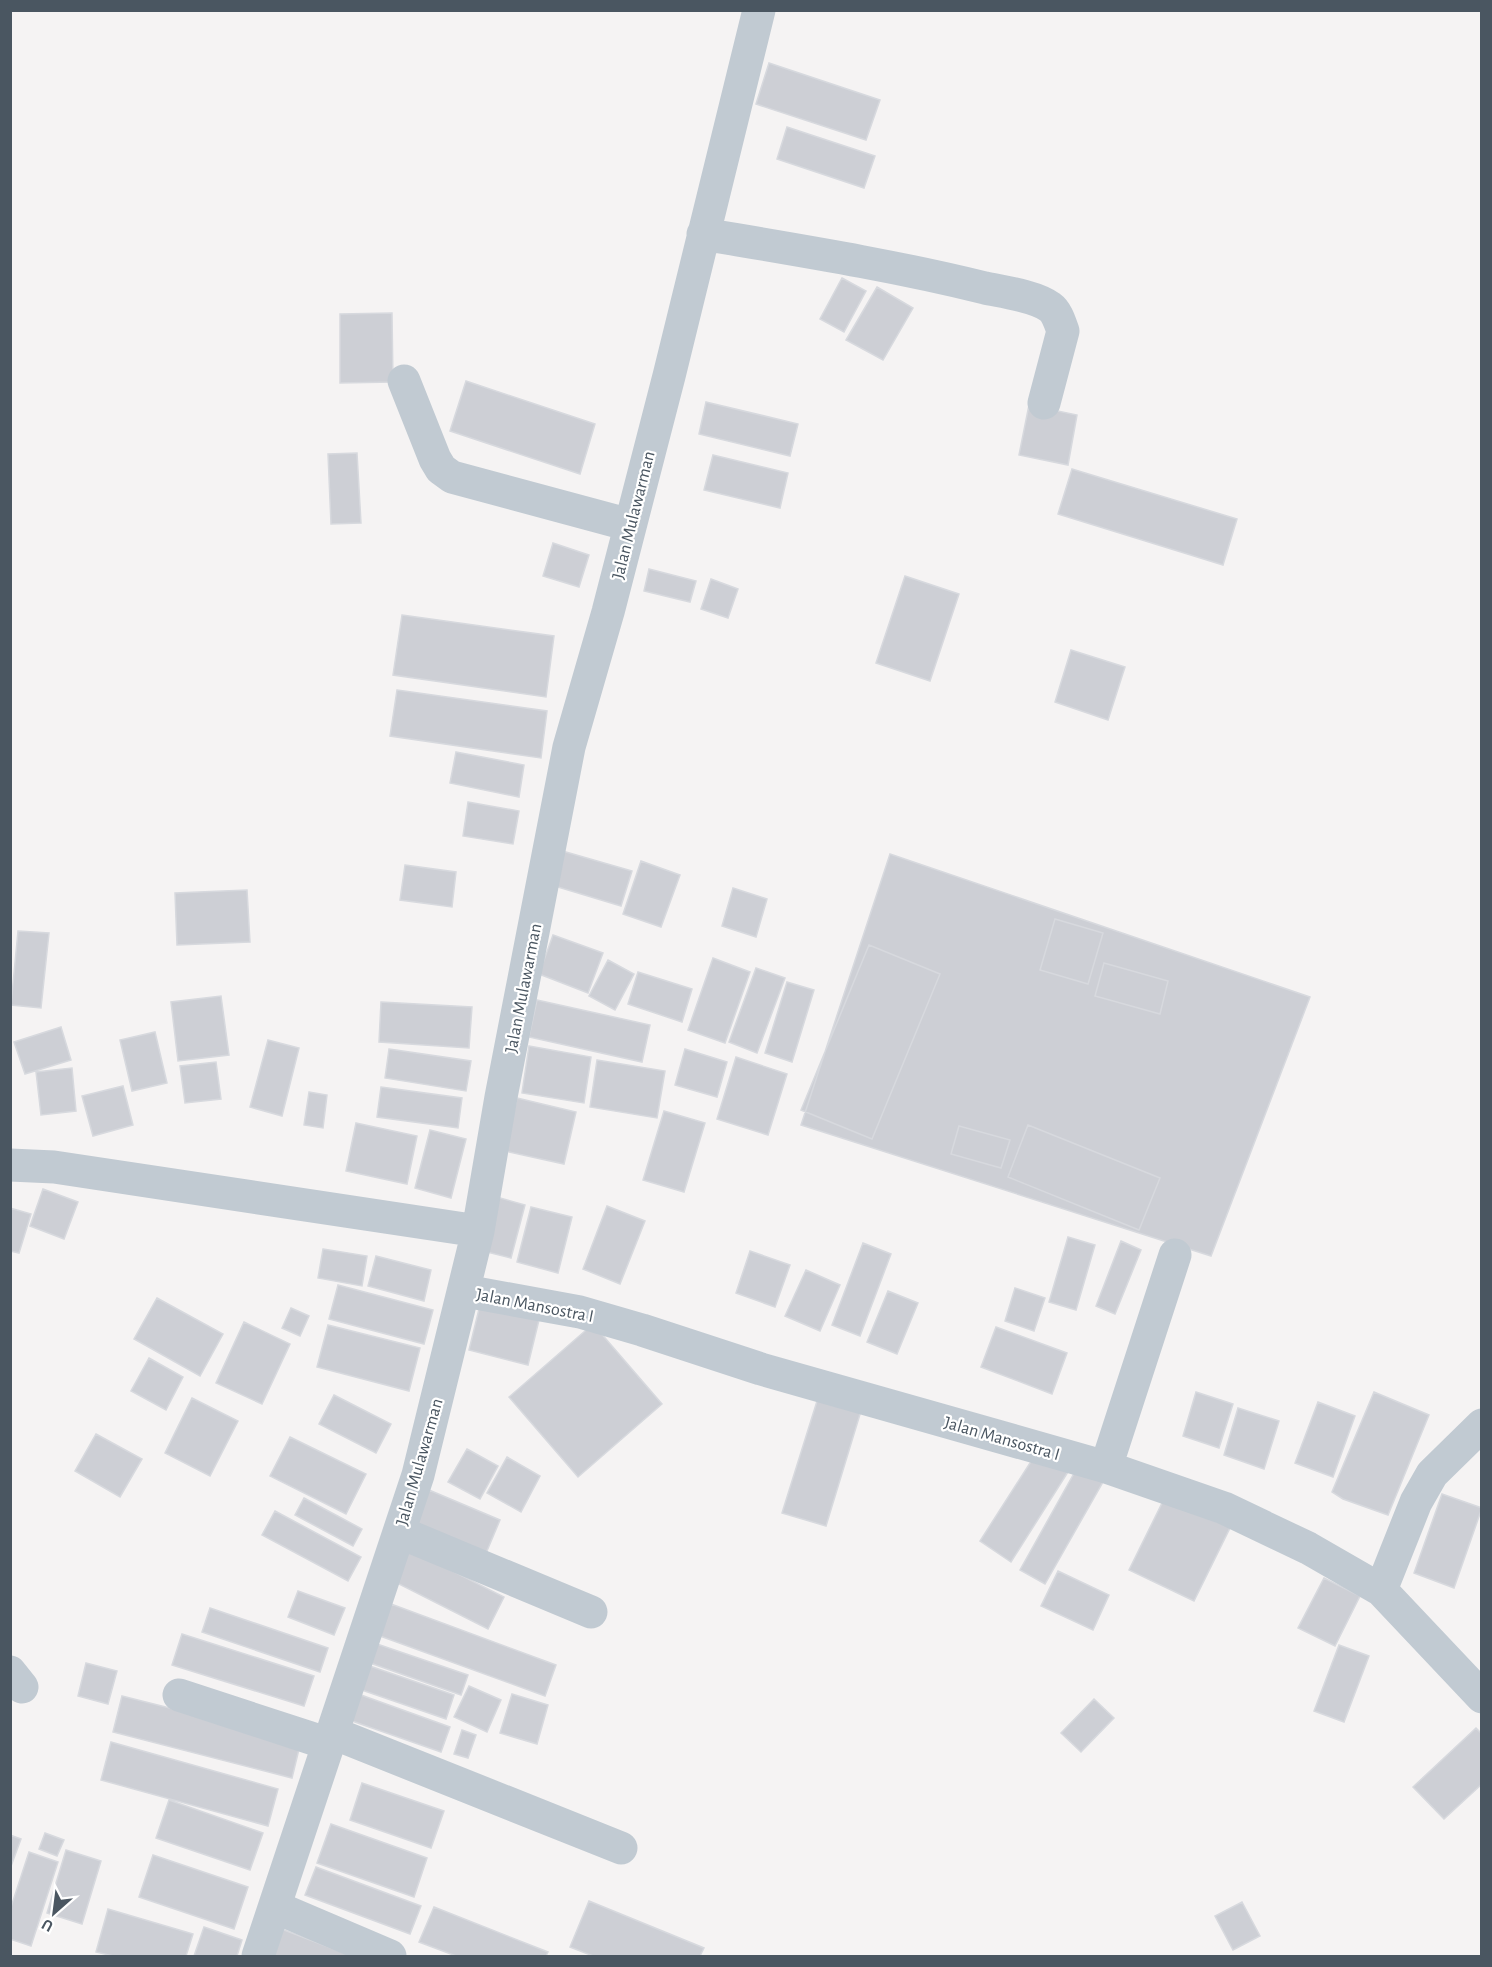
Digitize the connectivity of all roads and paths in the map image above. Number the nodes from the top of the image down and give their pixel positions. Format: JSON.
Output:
{"nodes":[{"id":1,"x":759,"y":10,"type":"edge"},
{"id":2,"x":703,"y":234,"type":"junction"},
{"id":3,"x":404,"y":381,"type":"dead end"},
{"id":4,"x":1044,"y":403,"type":"dead end"},
{"id":5,"x":630,"y":525,"type":"junction"},
{"id":6,"x":10,"y":1165,"type":"edge"},
{"id":7,"x":478,"y":1231,"type":"junction"},
{"id":8,"x":1175,"y":1255,"type":"dead end"},
{"id":9,"x":465,"y":1291,"type":"junction"},
{"id":10,"x":1482,"y":1425,"type":"edge"},
{"id":11,"x":1106,"y":1467,"type":"junction"},
{"id":12,"x":399,"y":1532,"type":"junction"},
{"id":13,"x":1381,"y":1590,"type":"junction"},
{"id":14,"x":591,"y":1612,"type":"dead end"},
{"id":15,"x":178,"y":1695,"type":"dead end"},
{"id":16,"x":1482,"y":1697,"type":"edge"},
{"id":17,"x":331,"y":1739,"type":"junction"},
{"id":18,"x":621,"y":1848,"type":"dead end"},
{"id":19,"x":274,"y":1907,"type":"junction"},
{"id":20,"x":258,"y":1956,"type":"edge"},
{"id":21,"x":390,"y":1956,"type":"edge"}],
"edges":[{"from":1,"to":2,"type":"street","name":"Jalan Mulawarman"},
{"from":2,"to":4,"type":"street"},
{"from":2,"to":5,"type":"street","name":"Jalan Mulawarman"},
{"from":3,"to":5,"type":"street"},
{"from":5,"to":7,"type":"street","name":"Jalan Mulawarman"},
{"from":6,"to":7,"type":"street"},
{"from":7,"to":9,"type":"street","name":"Jalan Mulawarman"},
{"from":8,"to":11,"type":"street"},
{"from":9,"to":11,"type":"street","name":"Jalan Mansostra I"},
{"from":9,"to":12,"type":"street","name":"Jalan Mulawarman"},
{"from":10,"to":13,"type":"street"},
{"from":11,"to":13,"type":"street","name":"Jalan Mansostra I"},
{"from":12,"to":14,"type":"street"},
{"from":12,"to":17,"type":"street","name":"Jalan Mulawarman"},
{"from":13,"to":16,"type":"street","name":"Jalan Mansostra I"},
{"from":15,"to":17,"type":"street"},
{"from":17,"to":18,"type":"street"},
{"from":17,"to":19,"type":"street","name":"Jalan Mulawarman"},
{"from":19,"to":20,"type":"street","name":"Jalan Mulawarman"},
{"from":19,"to":21,"type":"street"}]}
